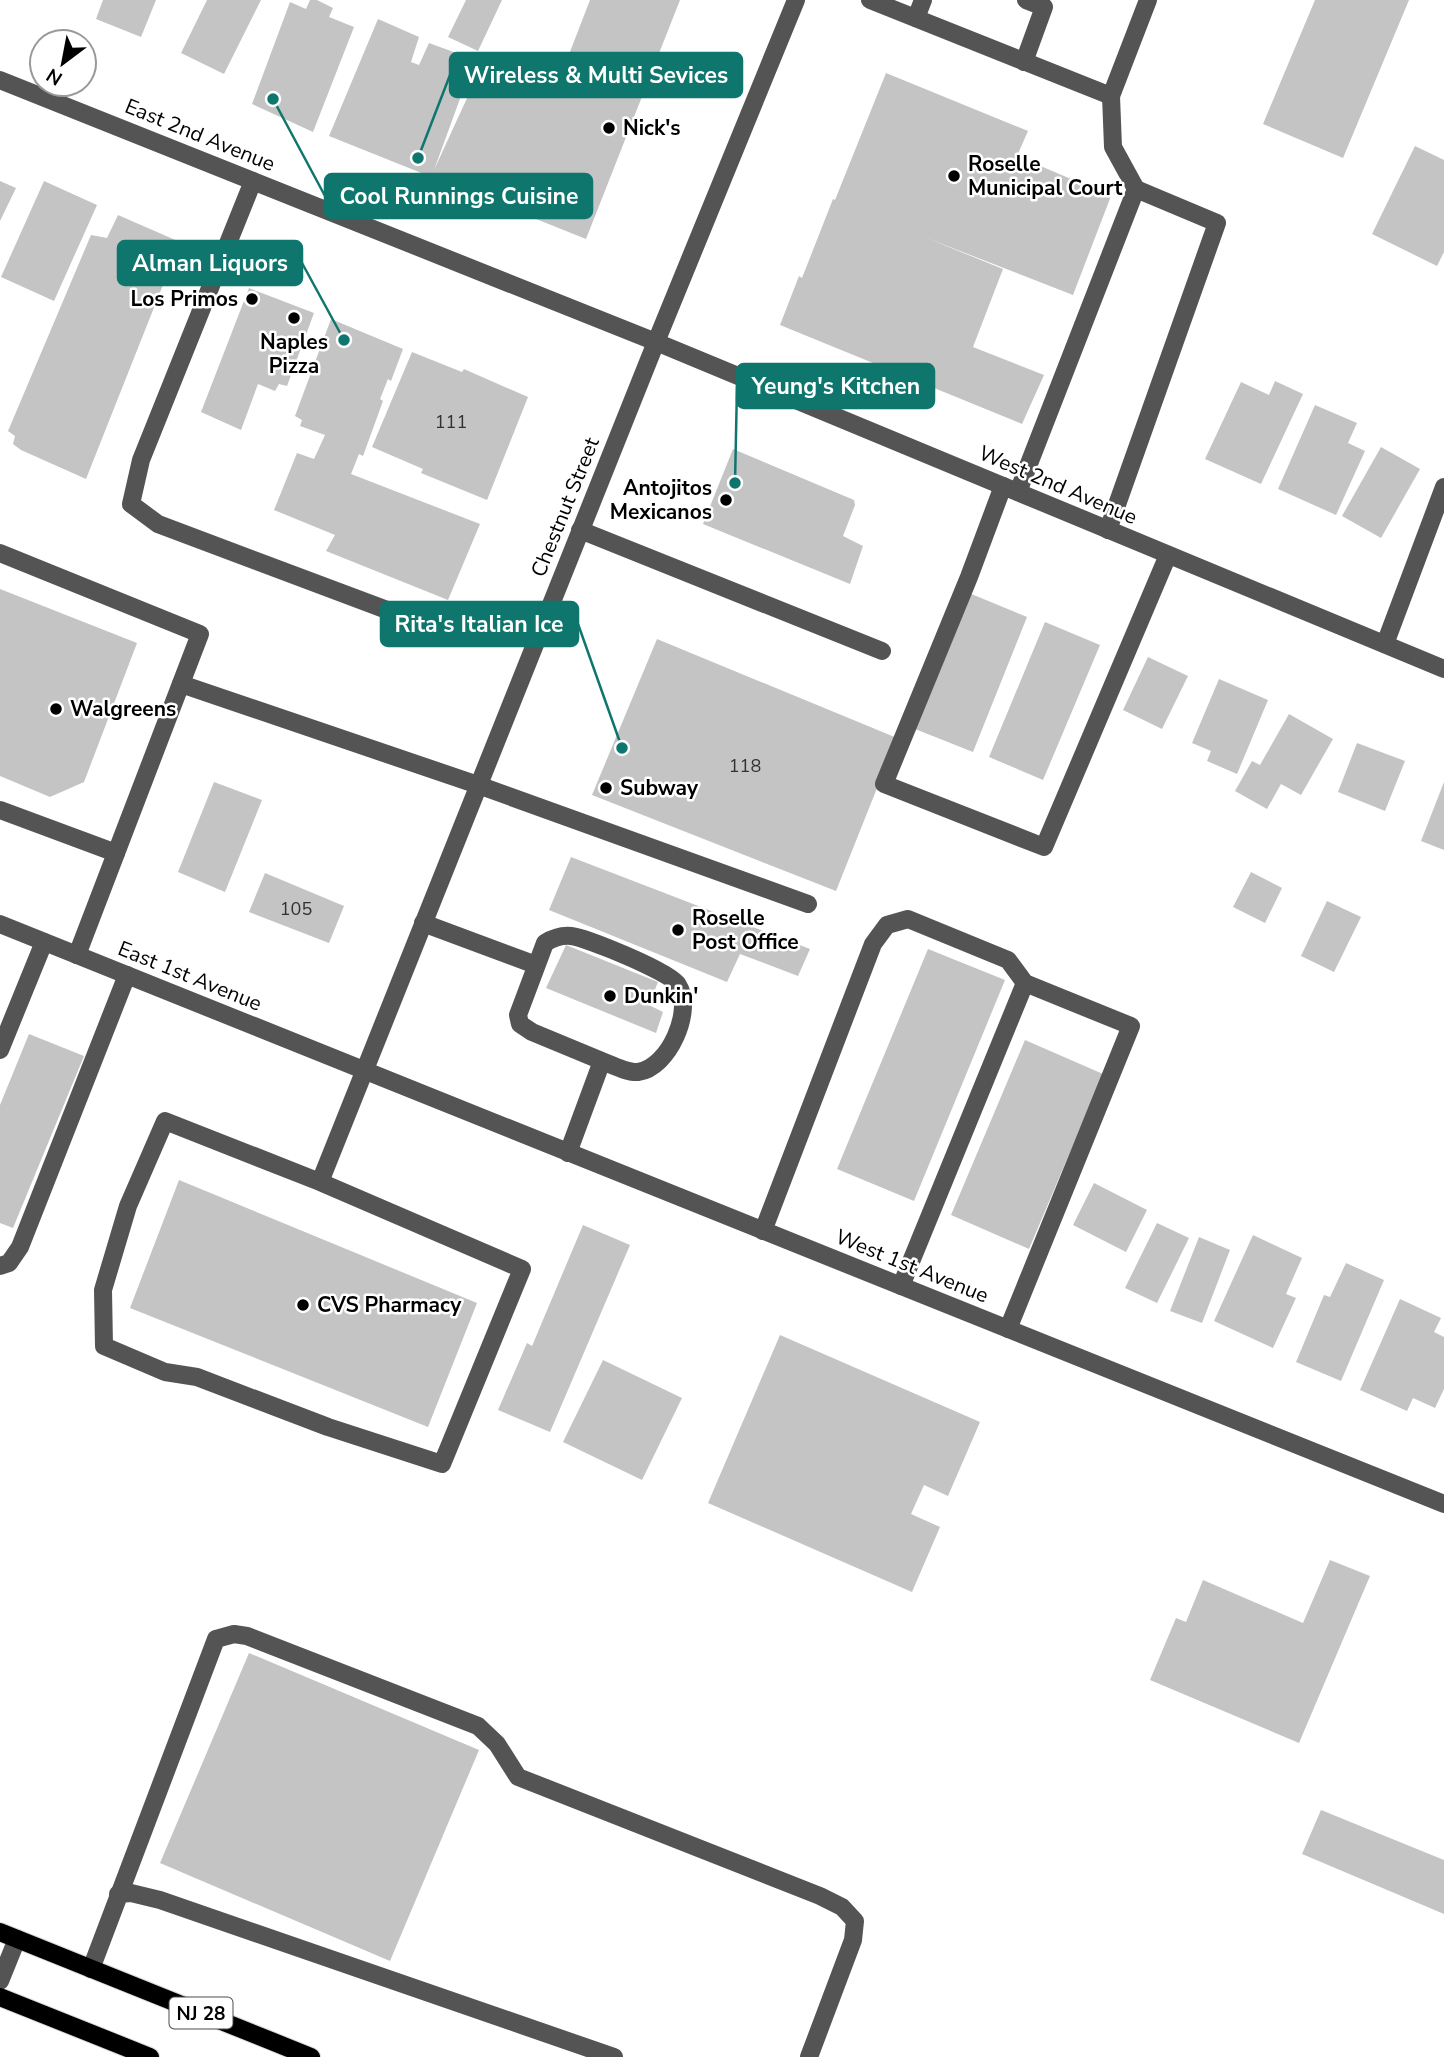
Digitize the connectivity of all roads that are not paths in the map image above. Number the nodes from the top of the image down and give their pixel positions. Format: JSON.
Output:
{"nodes":[{"id":1,"x":796,"y":0,"type":"edge"},
{"id":2,"x":870,"y":0,"type":"edge"},
{"id":3,"x":923,"y":0,"type":"edge"},
{"id":4,"x":1026,"y":0,"type":"edge"},
{"id":5,"x":1148,"y":0,"type":"edge"},
{"id":6,"x":916,"y":18,"type":"junction"},
{"id":7,"x":1024,"y":62,"type":"junction"},
{"id":8,"x":0,"y":80,"type":"edge"},
{"id":9,"x":1111,"y":96,"type":"junction"},
{"id":10,"x":253,"y":181,"type":"junction"},
{"id":11,"x":1136,"y":189,"type":"junction"},
{"id":12,"x":656,"y":342,"type":"junction"},
{"id":13,"x":1444,"y":487,"type":"edge"},
{"id":14,"x":1010,"y":489,"type":"junction"},
{"id":15,"x":580,"y":530,"type":"junction"},
{"id":16,"x":1108,"y":530,"type":"junction"},
{"id":17,"x":0,"y":553,"type":"edge"},
{"id":18,"x":1168,"y":555,"type":"junction"},
{"id":19,"x":411,"y":619,"type":"dead end"},
{"id":20,"x":1385,"y":644,"type":"junction"},
{"id":21,"x":882,"y":651,"type":"dead end"},
{"id":22,"x":1444,"y":668,"type":"edge"},
{"id":23,"x":181,"y":684,"type":"junction"},
{"id":24,"x":478,"y":785,"type":"junction"},
{"id":25,"x":0,"y":810,"type":"edge"},
{"id":26,"x":116,"y":853,"type":"junction"},
{"id":27,"x":808,"y":904,"type":"dead end"},
{"id":28,"x":423,"y":923,"type":"junction"},
{"id":29,"x":0,"y":924,"type":"edge"},
{"id":30,"x":44,"y":942,"type":"junction"},
{"id":31,"x":77,"y":955,"type":"junction"},
{"id":32,"x":536,"y":965,"type":"junction"},
{"id":33,"x":127,"y":975,"type":"junction"},
{"id":34,"x":1025,"y":983,"type":"junction"},
{"id":35,"x":0,"y":1050,"type":"edge"},
{"id":36,"x":602,"y":1061,"type":"junction"},
{"id":37,"x":363,"y":1071,"type":"junction"},
{"id":38,"x":568,"y":1153,"type":"junction"},
{"id":39,"x":320,"y":1182,"type":"junction"},
{"id":40,"x":763,"y":1231,"type":"junction"},
{"id":41,"x":0,"y":1266,"type":"edge"},
{"id":42,"x":901,"y":1286,"type":"junction"},
{"id":43,"x":1008,"y":1329,"type":"junction"},
{"id":44,"x":1444,"y":1504,"type":"edge"},
{"id":45,"x":118,"y":1894,"type":"junction"},
{"id":46,"x":8,"y":1935,"type":"edge"},
{"id":47,"x":91,"y":1969,"type":"junction"},
{"id":48,"x":0,"y":1981,"type":"edge"},
{"id":49,"x":0,"y":1997,"type":"edge"},
{"id":50,"x":150,"y":2057,"type":"edge"},
{"id":51,"x":311,"y":2057,"type":"edge"},
{"id":52,"x":614,"y":2057,"type":"edge"},
{"id":53,"x":809,"y":2057,"type":"edge"}],
"edges":[{"from":1,"to":12,"type":"street","name":"Chestnut Street"},
{"from":2,"to":6,"type":"street"},
{"from":3,"to":6,"type":"street"},
{"from":4,"to":7,"type":"street"},
{"from":5,"to":9,"type":"street"},
{"from":6,"to":7,"type":"street"},
{"from":7,"to":9,"type":"street"},
{"from":8,"to":10,"type":"street","name":"East 2nd Avenue"},
{"from":9,"to":11,"type":"street"},
{"from":10,"to":12,"type":"street","name":"East 2nd Avenue"},
{"from":10,"to":19,"type":"street"},
{"from":11,"to":14,"type":"street"},
{"from":11,"to":16,"type":"street"},
{"from":12,"to":14,"type":"street","name":"West 2nd Avenue"},
{"from":12,"to":15,"type":"street","name":"Chestnut Street"},
{"from":13,"to":20,"type":"street"},
{"from":14,"to":16,"type":"street","name":"West 2nd Avenue"},
{"from":14,"to":18,"type":"street"},
{"from":15,"to":21,"type":"street"},
{"from":15,"to":24,"type":"street","name":"Chestnut Street"},
{"from":16,"to":18,"type":"street","name":"West 2nd Avenue"},
{"from":17,"to":23,"type":"street"},
{"from":18,"to":20,"type":"street","name":"West 2nd Avenue"},
{"from":20,"to":22,"type":"street","name":"West 2nd Avenue"},
{"from":23,"to":24,"type":"street"},
{"from":23,"to":26,"type":"street"},
{"from":24,"to":27,"type":"street"},
{"from":24,"to":28,"type":"street","name":"Chestnut Street"},
{"from":25,"to":26,"type":"street"},
{"from":26,"to":31,"type":"street"},
{"from":28,"to":32,"type":"street"},
{"from":28,"to":37,"type":"street","name":"Chestnut Street"},
{"from":29,"to":30,"type":"street","name":"East 1st Avenue"},
{"from":30,"to":31,"type":"street","name":"East 1st Avenue"},
{"from":30,"to":35,"type":"street"},
{"from":31,"to":33,"type":"street","name":"East 1st Avenue"},
{"from":32,"to":36,"type":"street"},
{"from":32,"to":36,"type":"street"},
{"from":33,"to":37,"type":"street","name":"East 1st Avenue"},
{"from":33,"to":41,"type":"street"},
{"from":34,"to":40,"type":"street"},
{"from":34,"to":42,"type":"street"},
{"from":34,"to":43,"type":"street"},
{"from":36,"to":38,"type":"street"},
{"from":37,"to":38,"type":"street","name":"West 1st Avenue"},
{"from":37,"to":39,"type":"street","name":"Chestnut Street"},
{"from":38,"to":40,"type":"street","name":"West 1st Avenue"},
{"from":39,"to":39,"type":"street"},
{"from":40,"to":42,"type":"street","name":"West 1st Avenue"},
{"from":42,"to":43,"type":"street","name":"West 1st Avenue"},
{"from":43,"to":44,"type":"street","name":"West 1st Avenue"},
{"from":45,"to":47,"type":"street"},
{"from":45,"to":52,"type":"street"},
{"from":45,"to":53,"type":"street"},
{"from":46,"to":47,"type":"main road","number":"NJ 28"},
{"from":46,"to":48,"type":"street"},
{"from":47,"to":51,"type":"main road","number":"NJ 28"},
{"from":49,"to":50,"type":"main road"}]}
